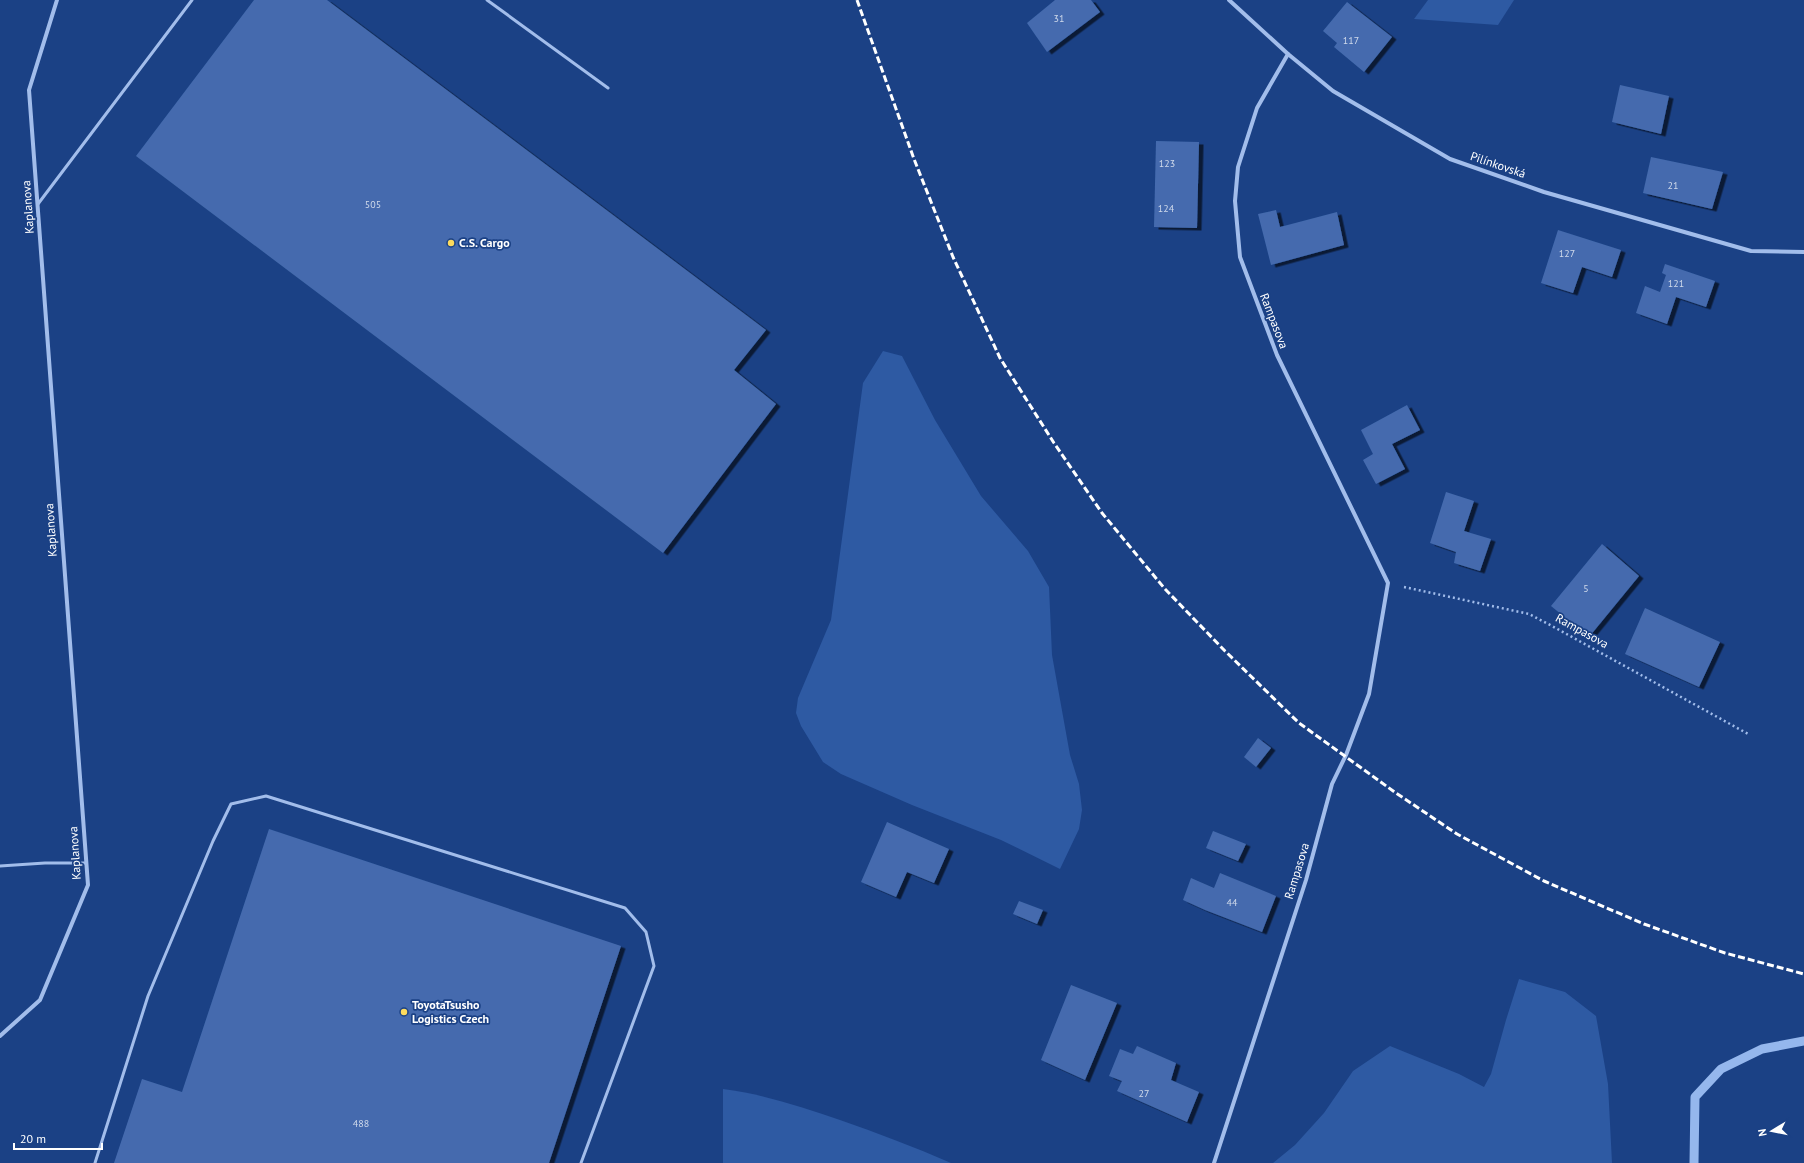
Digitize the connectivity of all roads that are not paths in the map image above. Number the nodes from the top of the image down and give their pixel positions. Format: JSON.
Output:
{"nodes":[{"id":1,"x":57,"y":0,"type":"edge"},
{"id":2,"x":192,"y":0,"type":"edge"},
{"id":3,"x":487,"y":0,"type":"edge"},
{"id":4,"x":1229,"y":0,"type":"edge"},
{"id":5,"x":1288,"y":54,"type":"junction"},
{"id":6,"x":608,"y":88,"type":"dead end"},
{"id":7,"x":38,"y":204,"type":"junction"},
{"id":8,"x":1804,"y":252,"type":"edge"},
{"id":9,"x":86,"y":863,"type":"junction"},
{"id":10,"x":0,"y":866,"type":"edge"},
{"id":11,"x":0,"y":1036,"type":"edge"},
{"id":12,"x":95,"y":1163,"type":"edge"},
{"id":13,"x":581,"y":1163,"type":"edge"},
{"id":14,"x":1214,"y":1163,"type":"edge"}],
"edges":[{"from":1,"to":7,"type":"street","name":"Kaplanova"},
{"from":2,"to":7,"type":"lane"},
{"from":3,"to":6,"type":"lane"},
{"from":4,"to":5,"type":"street","name":"Pilínkovská"},
{"from":5,"to":8,"type":"street","name":"Pilínkovská"},
{"from":5,"to":14,"type":"street","name":"Rampasova"},
{"from":7,"to":9,"type":"street","name":"Kaplanova"},
{"from":9,"to":10,"type":"lane"},
{"from":9,"to":11,"type":"street","name":"Kaplanova"},
{"from":12,"to":13,"type":"lane"}]}
